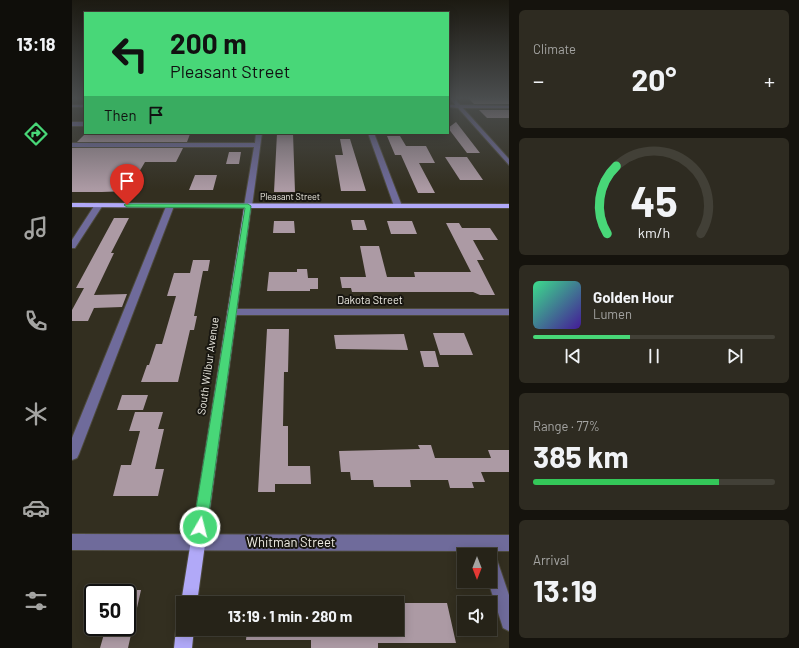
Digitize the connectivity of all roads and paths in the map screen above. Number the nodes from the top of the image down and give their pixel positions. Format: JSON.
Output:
{"nodes":[{"id":1,"x":479,"y":128,"type":"edge"},
{"id":2,"x":259,"y":134,"type":"edge"},
{"id":3,"x":371,"y":134,"type":"edge"},
{"id":4,"x":72,"y":145,"type":"edge"},
{"id":5,"x":257,"y":145,"type":"junction"},
{"id":6,"x":498,"y":150,"type":"junction"},
{"id":7,"x":509,"y":150,"type":"edge"},
{"id":8,"x":509,"y":163,"type":"edge"},
{"id":9,"x":72,"y":205,"type":"edge"},
{"id":10,"x":99,"y":205,"type":"junction"},
{"id":11,"x":170,"y":206,"type":"junction"},
{"id":12,"x":248,"y":206,"type":"junction"},
{"id":13,"x":398,"y":206,"type":"junction"},
{"id":14,"x":509,"y":206,"type":"edge"},
{"id":15,"x":72,"y":246,"type":"edge"},
{"id":16,"x":232,"y":312,"type":"junction"},
{"id":17,"x":509,"y":312,"type":"edge"},
{"id":18,"x":72,"y":454,"type":"edge"},
{"id":19,"x":72,"y":542,"type":"edge"},
{"id":20,"x":198,"y":542,"type":"junction"},
{"id":21,"x":509,"y":543,"type":"edge"},
{"id":22,"x":457,"y":548,"type":"edge"},
{"id":23,"x":490,"y":548,"type":"edge"},
{"id":24,"x":497,"y":583,"type":"edge"},
{"id":25,"x":190,"y":596,"type":"edge"},
{"id":26,"x":509,"y":622,"type":"edge"},
{"id":27,"x":184,"y":636,"type":"edge"},
{"id":28,"x":182,"y":648,"type":"edge"}],
"edges":[{"from":1,"to":6,"type":"street"},
{"from":2,"to":5,"type":"street","name":"South Wilbur Avenue"},
{"from":3,"to":13,"type":"street"},
{"from":4,"to":5,"type":"street"},
{"from":5,"to":12,"type":"street","name":"South Wilbur Avenue"},
{"from":6,"to":7,"type":"street"},
{"from":6,"to":8,"type":"street"},
{"from":9,"to":10,"type":"main road","name":"Pleasant Street"},
{"from":10,"to":11,"type":"main road","name":"Pleasant Street"},
{"from":10,"to":15,"type":"street"},
{"from":11,"to":12,"type":"main road","name":"Pleasant Street"},
{"from":11,"to":18,"type":"street"},
{"from":12,"to":13,"type":"main road","name":"Pleasant Street"},
{"from":12,"to":16,"type":"main road","name":"South Wilbur Avenue"},
{"from":13,"to":14,"type":"main road","name":"Pleasant Street"},
{"from":16,"to":17,"type":"street","name":"Dakota Street"},
{"from":16,"to":20,"type":"main road","name":"South Wilbur Avenue"},
{"from":19,"to":20,"type":"street","name":"Whitman Street"},
{"from":20,"to":22,"type":"street","name":"Whitman Street"},
{"from":20,"to":25,"type":"main road","name":"South Wilbur Avenue"},
{"from":21,"to":23,"type":"street","name":"Whitman Street"},
{"from":24,"to":26,"type":"street"},
{"from":27,"to":28,"type":"main road"}]}
